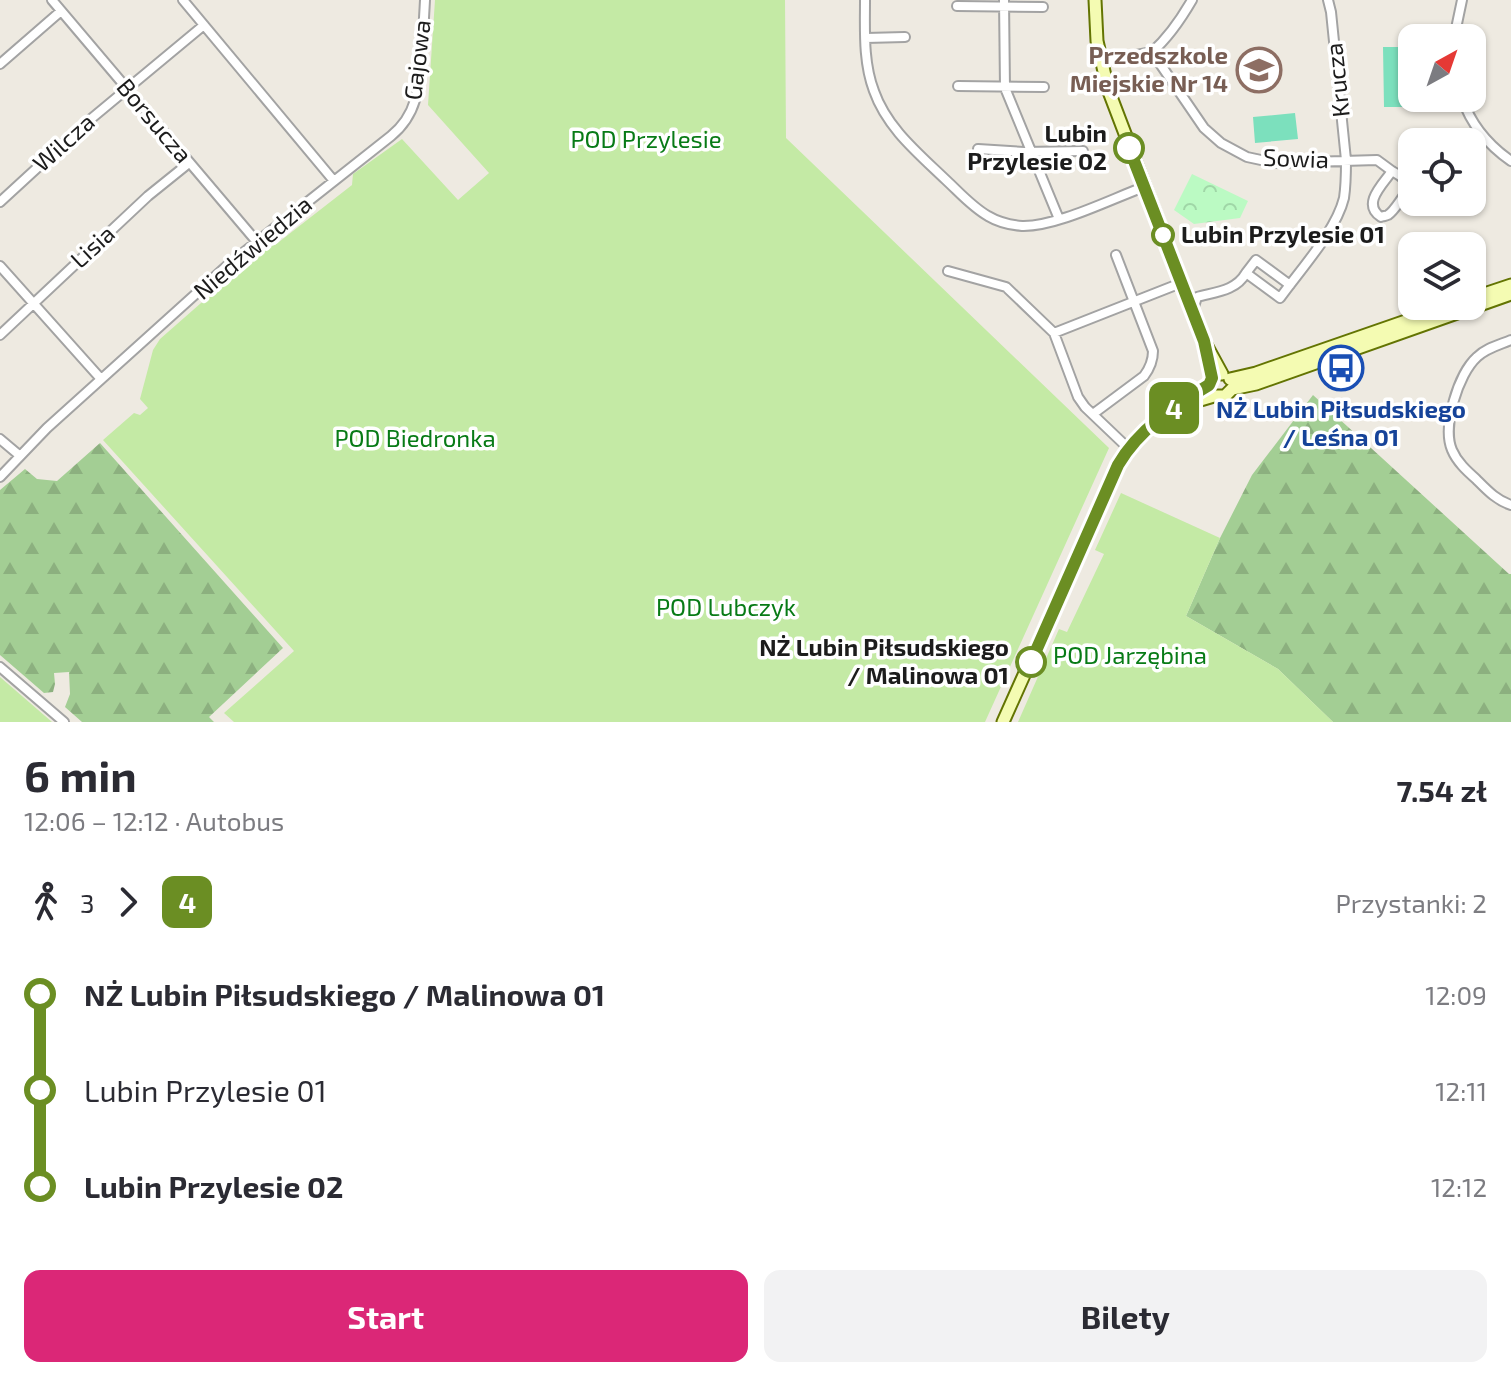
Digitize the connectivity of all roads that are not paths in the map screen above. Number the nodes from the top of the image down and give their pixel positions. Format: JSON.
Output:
{"nodes":[{"id":1,"x":52,"y":0,"type":"edge"},
{"id":2,"x":183,"y":0,"type":"edge"},
{"id":3,"x":425,"y":0,"type":"edge"},
{"id":4,"x":865,"y":0,"type":"edge"},
{"id":5,"x":1095,"y":0,"type":"edge"},
{"id":6,"x":1192,"y":0,"type":"edge"},
{"id":7,"x":1328,"y":0,"type":"edge"},
{"id":8,"x":1462,"y":0,"type":"edge"},
{"id":9,"x":1004,"y":3,"type":"edge"},
{"id":10,"x":957,"y":6,"type":"dead end"},
{"id":11,"x":1043,"y":7,"type":"dead end"},
{"id":12,"x":61,"y":11,"type":"junction"},
{"id":13,"x":1456,"y":24,"type":"edge"},
{"id":14,"x":204,"y":25,"type":"junction"},
{"id":15,"x":905,"y":37,"type":"dead end"},
{"id":16,"x":866,"y":38,"type":"junction"},
{"id":17,"x":1152,"y":52,"type":"junction"},
{"id":18,"x":1101,"y":62,"type":"junction"},
{"id":19,"x":0,"y":64,"type":"edge"},
{"id":20,"x":958,"y":86,"type":"dead end"},
{"id":21,"x":1044,"y":87,"type":"dead end"},
{"id":22,"x":127,"y":88,"type":"junction"},
{"id":23,"x":1005,"y":88,"type":"junction"},
{"id":24,"x":1468,"y":112,"type":"edge"},
{"id":25,"x":978,"y":149,"type":"dead end"},
{"id":26,"x":1083,"y":151,"type":"dead end"},
{"id":27,"x":1029,"y":152,"type":"junction"},
{"id":28,"x":1346,"y":160,"type":"junction"},
{"id":29,"x":1511,"y":161,"type":"edge"},
{"id":30,"x":189,"y":163,"type":"junction"},
{"id":31,"x":1392,"y":171,"type":"junction"},
{"id":32,"x":334,"y":181,"type":"junction"},
{"id":33,"x":1144,"y":187,"type":"junction"},
{"id":34,"x":0,"y":202,"type":"edge"},
{"id":35,"x":1059,"y":219,"type":"junction"},
{"id":36,"x":257,"y":242,"type":"junction"},
{"id":37,"x":1116,"y":255,"type":"dead end"},
{"id":38,"x":0,"y":266,"type":"edge"},
{"id":39,"x":948,"y":271,"type":"dead end"},
{"id":40,"x":1246,"y":273,"type":"junction"},
{"id":41,"x":1181,"y":283,"type":"junction"},
{"id":42,"x":1290,"y":285,"type":"junction"},
{"id":43,"x":1511,"y":285,"type":"edge"},
{"id":44,"x":1486,"y":293,"type":"edge"},
{"id":45,"x":1511,"y":294,"type":"edge"},
{"id":46,"x":1134,"y":301,"type":"junction"},
{"id":47,"x":34,"y":303,"type":"junction"},
{"id":48,"x":1193,"y":312,"type":"junction"},
{"id":49,"x":1409,"y":320,"type":"edge"},
{"id":50,"x":1054,"y":333,"type":"junction"},
{"id":51,"x":0,"y":335,"type":"edge"},
{"id":52,"x":1511,"y":340,"type":"edge"},
{"id":53,"x":101,"y":379,"type":"junction"},
{"id":54,"x":1221,"y":385,"type":"junction"},
{"id":55,"x":1232,"y":412,"type":"dead end"},
{"id":56,"x":1093,"y":414,"type":"junction"},
{"id":57,"x":0,"y":439,"type":"edge"},
{"id":58,"x":1128,"y":448,"type":"junction"},
{"id":59,"x":19,"y":455,"type":"junction"},
{"id":60,"x":0,"y":477,"type":"edge"},
{"id":61,"x":1511,"y":505,"type":"edge"},
{"id":62,"x":0,"y":667,"type":"edge"},
{"id":63,"x":64,"y":722,"type":"edge"},
{"id":64,"x":1003,"y":722,"type":"edge"}],
"edges":[{"from":1,"to":12,"type":"street","name":"Borsucza"},
{"from":2,"to":14,"type":"street","name":"Niedźwiedzia"},
{"from":3,"to":32,"type":"street","name":"Gajowa"},
{"from":4,"to":16,"type":"street"},
{"from":5,"to":18,"type":"street"},
{"from":6,"to":17,"type":"street"},
{"from":7,"to":28,"type":"street","name":"Krucza"},
{"from":8,"to":13,"type":"street"},
{"from":9,"to":10,"type":"street"},
{"from":9,"to":11,"type":"street"},
{"from":9,"to":23,"type":"street"},
{"from":12,"to":19,"type":"street"},
{"from":12,"to":22,"type":"street","name":"Borsucza"},
{"from":14,"to":22,"type":"street","name":"Wilcza"},
{"from":14,"to":32,"type":"street","name":"Niedźwiedzia"},
{"from":15,"to":16,"type":"street"},
{"from":16,"to":35,"type":"street"},
{"from":17,"to":18,"type":"street"},
{"from":17,"to":28,"type":"street","name":"Sowia"},
{"from":18,"to":33,"type":"street"},
{"from":20,"to":23,"type":"street"},
{"from":21,"to":23,"type":"street"},
{"from":22,"to":30,"type":"street","name":"Borsucza"},
{"from":22,"to":34,"type":"street","name":"Wilcza"},
{"from":23,"to":27,"type":"street"},
{"from":24,"to":29,"type":"street"},
{"from":25,"to":27,"type":"street"},
{"from":26,"to":27,"type":"street"},
{"from":27,"to":35,"type":"street"},
{"from":28,"to":31,"type":"street"},
{"from":28,"to":42,"type":"street","name":"Krucza"},
{"from":30,"to":36,"type":"street","name":"Borsucza"},
{"from":30,"to":47,"type":"street","name":"Lisia"},
{"from":31,"to":31,"type":"street"},
{"from":32,"to":36,"type":"street","name":"Niedźwiedzia"},
{"from":33,"to":35,"type":"street"},
{"from":33,"to":41,"type":"street"},
{"from":36,"to":53,"type":"street","name":"Niedźwiedzia"},
{"from":37,"to":46,"type":"street"},
{"from":38,"to":47,"type":"street"},
{"from":39,"to":50,"type":"street"},
{"from":40,"to":42,"type":"street"},
{"from":40,"to":42,"type":"street","name":"Krucza"},
{"from":40,"to":48,"type":"street"},
{"from":41,"to":46,"type":"street"},
{"from":41,"to":48,"type":"street"},
{"from":43,"to":44,"type":"street"},
{"from":45,"to":54,"type":"street"},
{"from":46,"to":50,"type":"street"},
{"from":46,"to":56,"type":"street"},
{"from":47,"to":51,"type":"street","name":"Lisia"},
{"from":47,"to":53,"type":"street"},
{"from":48,"to":54,"type":"street"},
{"from":49,"to":54,"type":"street"},
{"from":50,"to":56,"type":"street"},
{"from":52,"to":61,"type":"street"},
{"from":53,"to":59,"type":"street","name":"Niedźwiedzia"},
{"from":54,"to":55,"type":"street"},
{"from":54,"to":58,"type":"street"},
{"from":56,"to":58,"type":"street"},
{"from":57,"to":59,"type":"street"},
{"from":58,"to":64,"type":"street"},
{"from":59,"to":60,"type":"street","name":"Niedźwiedzia"},
{"from":62,"to":63,"type":"street"}]}
